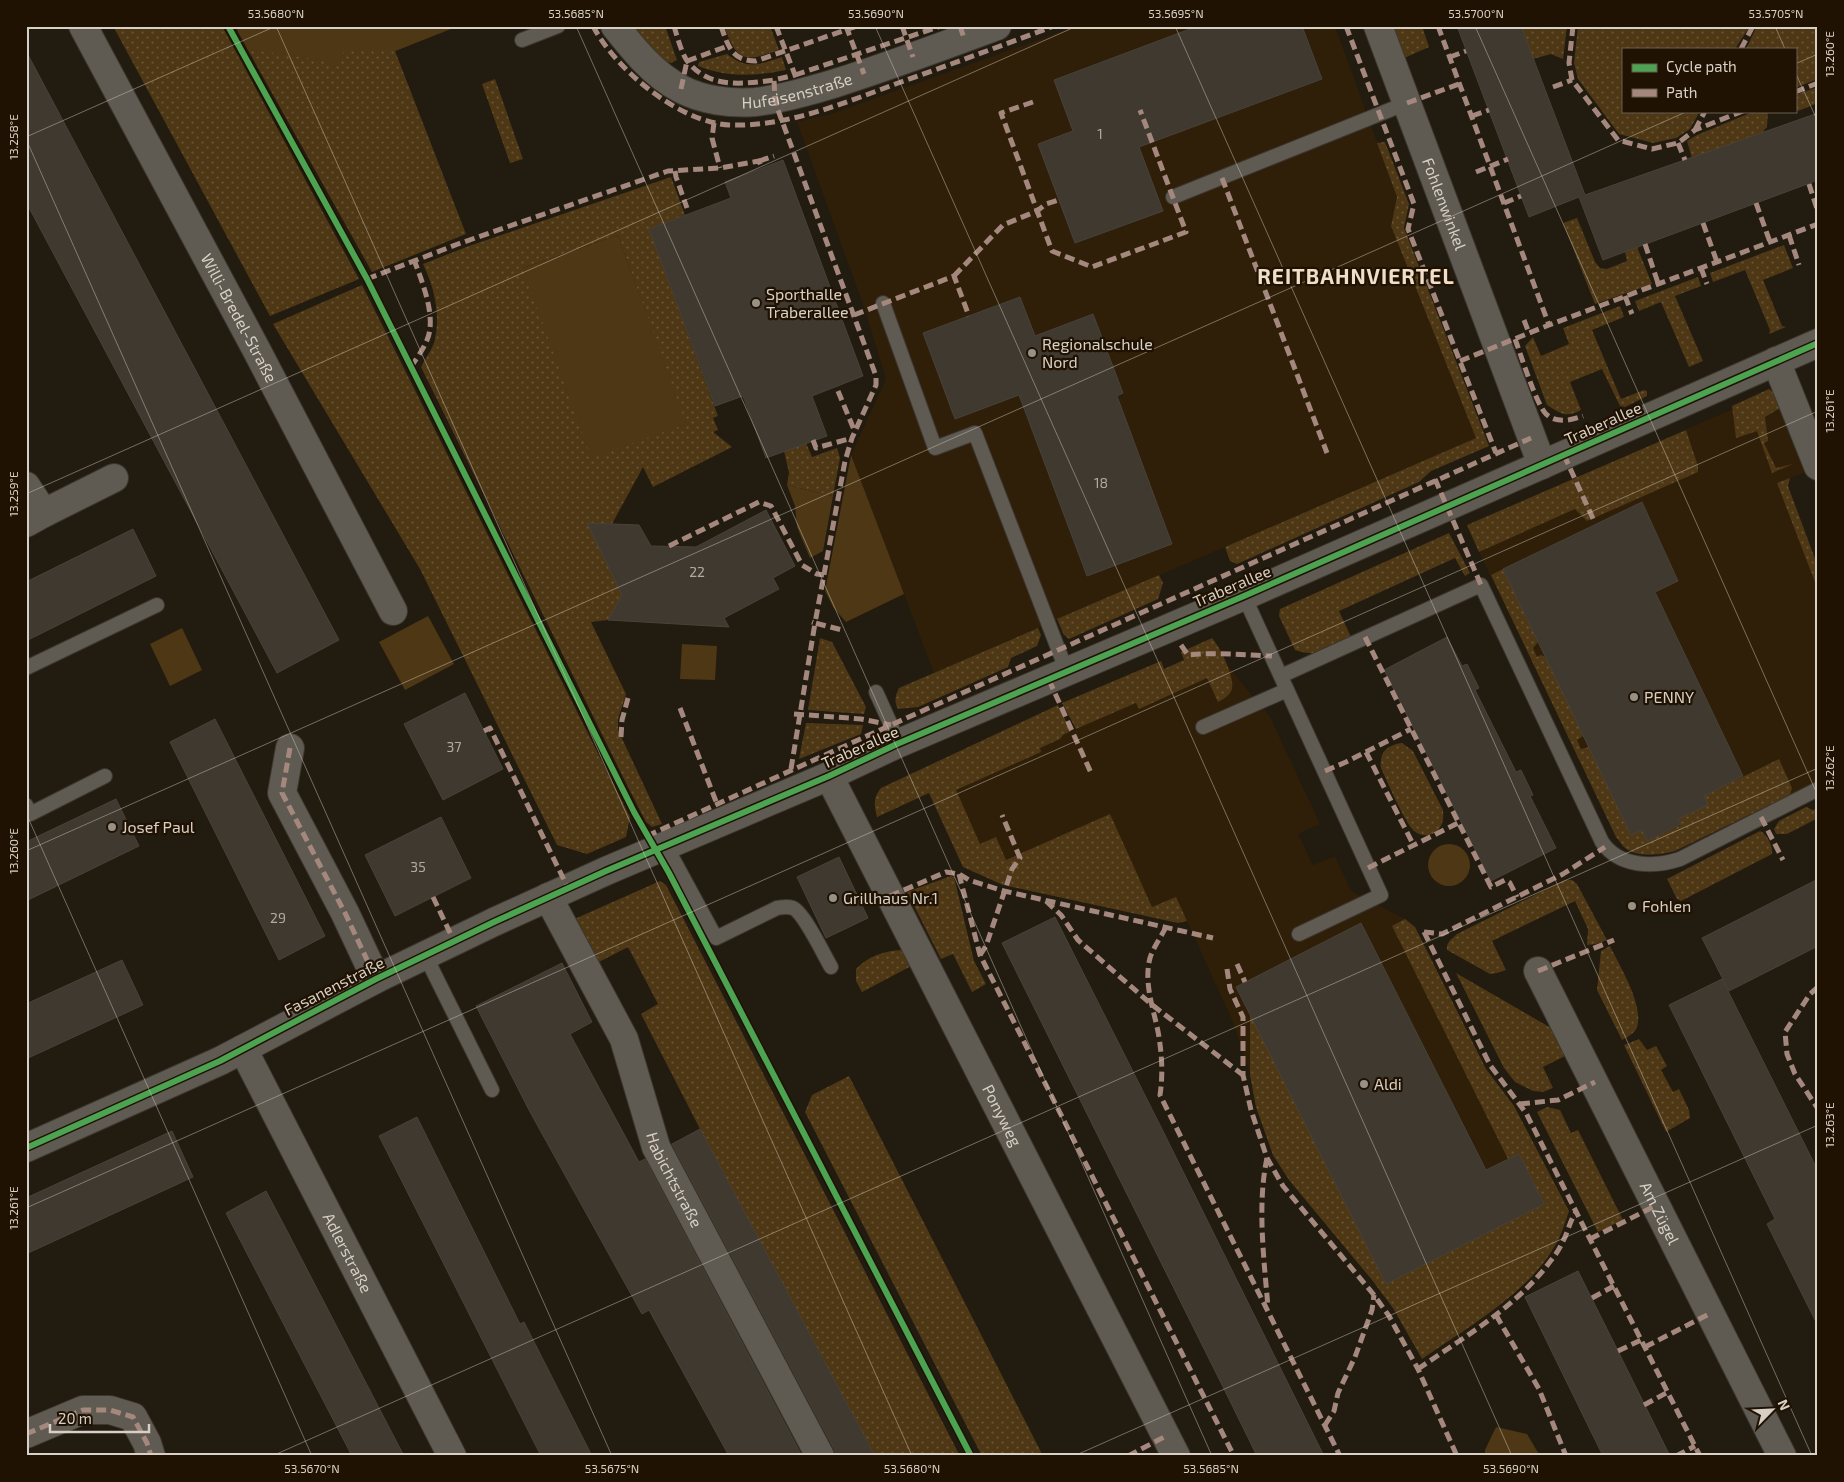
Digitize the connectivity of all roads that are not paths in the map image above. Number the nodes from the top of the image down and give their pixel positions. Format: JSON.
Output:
{"nodes":[{"id":1,"x":82,"y":26,"type":"edge"},
{"id":2,"x":558,"y":26,"type":"edge"},
{"id":3,"x":616,"y":26,"type":"edge"},
{"id":4,"x":997,"y":26,"type":"edge"},
{"id":5,"x":1378,"y":26,"type":"edge"},
{"id":6,"x":522,"y":40,"type":"dead end"},
{"id":7,"x":1407,"y":103,"type":"junction"},
{"id":8,"x":1173,"y":197,"type":"dead end"},
{"id":9,"x":883,"y":303,"type":"dead end"},
{"id":10,"x":1818,"y":342,"type":"edge"},
{"id":11,"x":1776,"y":361,"type":"junction"},
{"id":12,"x":1542,"y":465,"type":"junction"},
{"id":13,"x":1818,"y":466,"type":"edge"},
{"id":14,"x":114,"y":478,"type":"dead end"},
{"id":15,"x":26,"y":486,"type":"edge"},
{"id":16,"x":35,"y":518,"type":"edge"},
{"id":17,"x":1244,"y":596,"type":"junction"},
{"id":18,"x":157,"y":605,"type":"dead end"},
{"id":19,"x":393,"y":611,"type":"dead end"},
{"id":20,"x":26,"y":668,"type":"edge"},
{"id":21,"x":1067,"y":672,"type":"junction"},
{"id":22,"x":1281,"y":676,"type":"junction"},
{"id":23,"x":1287,"y":690,"type":"junction"},
{"id":24,"x":876,"y":692,"type":"dead end"},
{"id":25,"x":1203,"y":727,"type":"dead end"},
{"id":26,"x":897,"y":744,"type":"junction"},
{"id":27,"x":290,"y":748,"type":"dead end"},
{"id":28,"x":105,"y":776,"type":"dead end"},
{"id":29,"x":829,"y":776,"type":"junction"},
{"id":30,"x":1818,"y":789,"type":"edge"},
{"id":31,"x":26,"y":805,"type":"edge"},
{"id":32,"x":661,"y":848,"type":"junction"},
{"id":33,"x":548,"y":897,"type":"junction"},
{"id":34,"x":1299,"y":934,"type":"dead end"},
{"id":35,"x":425,"y":955,"type":"junction"},
{"id":36,"x":831,"y":967,"type":"dead end"},
{"id":37,"x":1538,"y":971,"type":"dead end"},
{"id":38,"x":376,"y":979,"type":"junction"},
{"id":39,"x":243,"y":1049,"type":"junction"},
{"id":40,"x":492,"y":1090,"type":"dead end"},
{"id":41,"x":26,"y":1148,"type":"edge"},
{"id":42,"x":26,"y":1434,"type":"edge"},
{"id":43,"x":151,"y":1456,"type":"edge"},
{"id":44,"x":452,"y":1456,"type":"edge"},
{"id":45,"x":820,"y":1456,"type":"edge"},
{"id":46,"x":1176,"y":1456,"type":"edge"},
{"id":47,"x":1782,"y":1456,"type":"edge"}],
"edges":[{"from":1,"to":19,"type":"street","name":"Willi-Bredel-Straße"},
{"from":2,"to":6,"type":"lane"},
{"from":3,"to":4,"type":"street","name":"Hufeisenstraße"},
{"from":5,"to":7,"type":"street","name":"Fohlenwinkel"},
{"from":7,"to":8,"type":"lane"},
{"from":7,"to":12,"type":"street","name":"Fohlenwinkel"},
{"from":9,"to":21,"type":"lane"},
{"from":10,"to":11,"type":"street","name":"Traberallee"},
{"from":11,"to":12,"type":"street","name":"Traberallee"},
{"from":11,"to":13,"type":"street"},
{"from":12,"to":17,"type":"street","name":"Traberallee"},
{"from":14,"to":16,"type":"street"},
{"from":15,"to":16,"type":"street"},
{"from":17,"to":21,"type":"street","name":"Traberallee"},
{"from":17,"to":22,"type":"lane"},
{"from":18,"to":20,"type":"lane"},
{"from":21,"to":26,"type":"street","name":"Traberallee"},
{"from":22,"to":23,"type":"lane"},
{"from":22,"to":30,"type":"lane"},
{"from":23,"to":25,"type":"lane"},
{"from":23,"to":34,"type":"lane"},
{"from":24,"to":26,"type":"lane"},
{"from":26,"to":29,"type":"street","name":"Traberallee"},
{"from":27,"to":38,"type":"street","name":"Fasanenstraße"},
{"from":28,"to":31,"type":"lane"},
{"from":29,"to":32,"type":"street","name":"Traberallee"},
{"from":29,"to":46,"type":"street","name":"Ponyweg"},
{"from":32,"to":33,"type":"street","name":"Fasanenstraße"},
{"from":32,"to":36,"type":"lane"},
{"from":33,"to":35,"type":"street","name":"Fasanenstraße"},
{"from":33,"to":45,"type":"street","name":"Habichtstraße"},
{"from":35,"to":38,"type":"street","name":"Fasanenstraße"},
{"from":35,"to":40,"type":"lane"},
{"from":37,"to":47,"type":"street","name":"Am Zügel"},
{"from":38,"to":39,"type":"street","name":"Fasanenstraße"},
{"from":39,"to":41,"type":"street","name":"Fasanenstraße"},
{"from":39,"to":44,"type":"street","name":"Adlerstraße"},
{"from":42,"to":43,"type":"street"}]}
